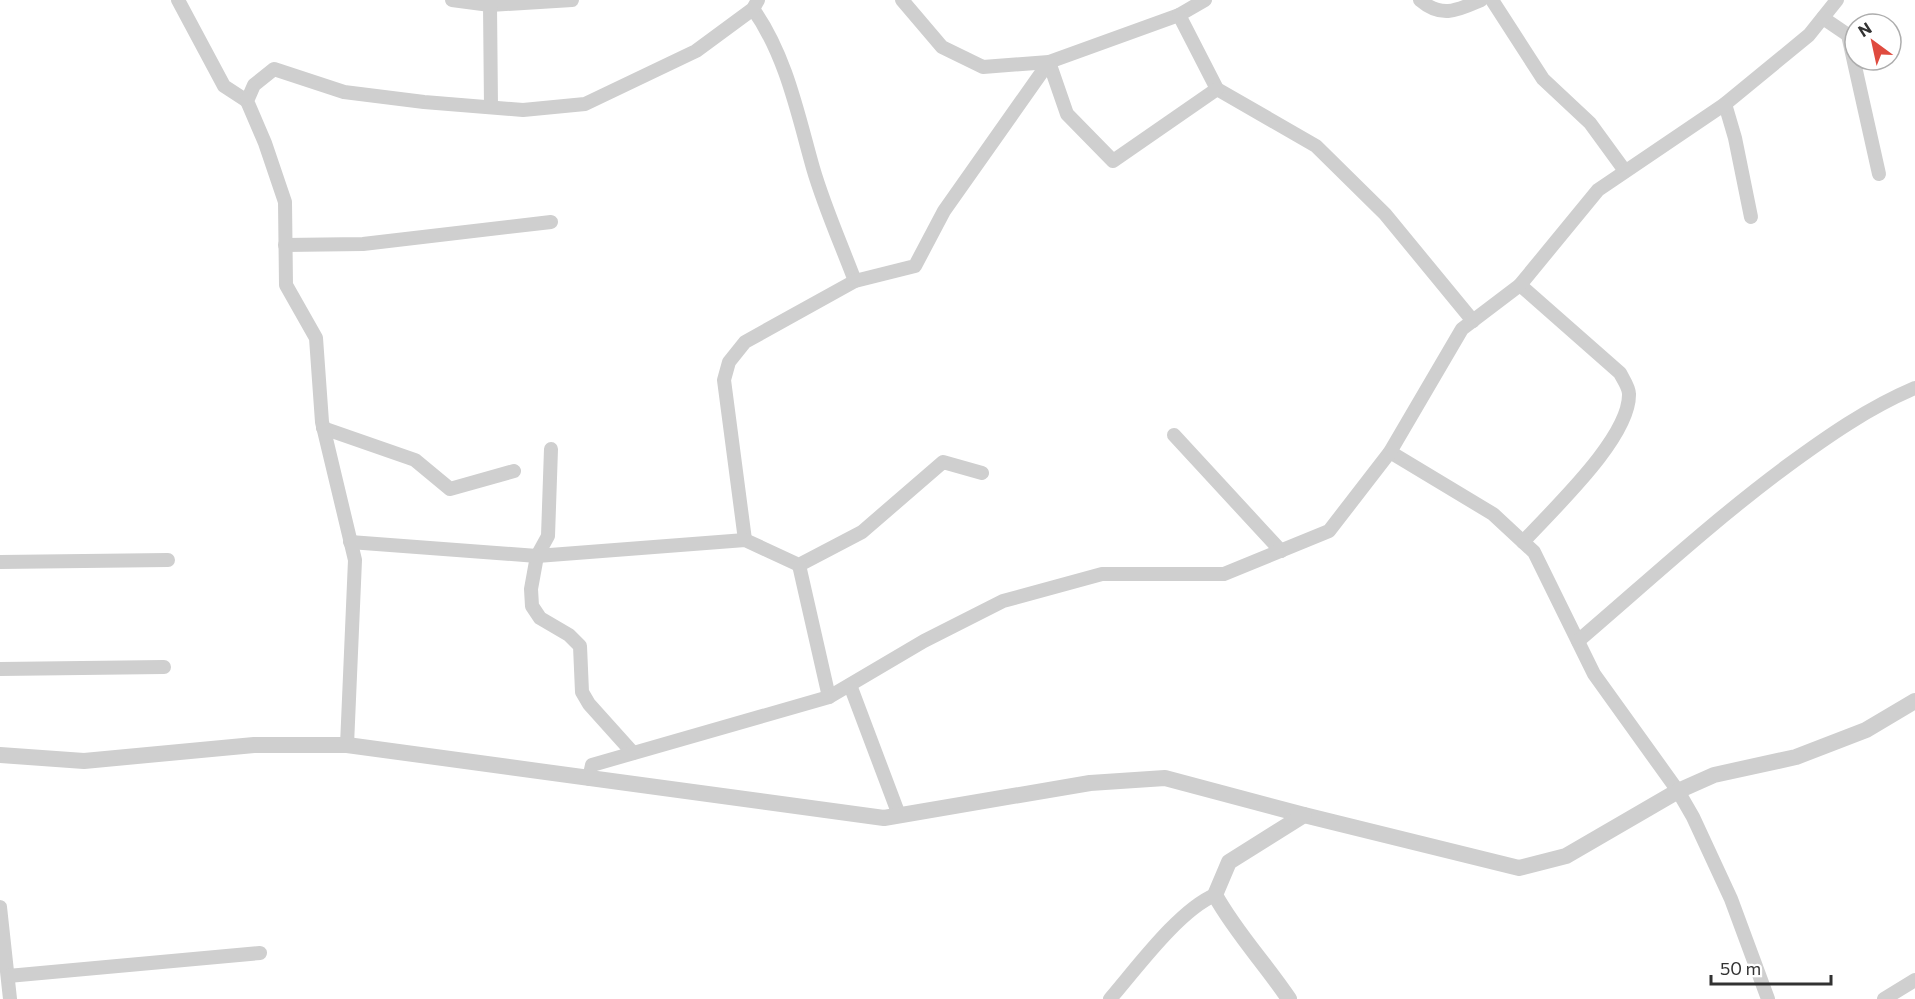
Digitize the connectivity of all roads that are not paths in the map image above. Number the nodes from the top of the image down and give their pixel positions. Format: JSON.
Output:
{"nodes":[{"id":1,"x":178,"y":0,"type":"edge"},
{"id":2,"x":452,"y":0,"type":"edge"},
{"id":3,"x":572,"y":0,"type":"edge"},
{"id":4,"x":902,"y":0,"type":"edge"},
{"id":5,"x":1205,"y":0,"type":"edge"},
{"id":6,"x":1420,"y":0,"type":"edge"},
{"id":7,"x":1481,"y":0,"type":"edge"},
{"id":8,"x":1492,"y":0,"type":"edge"},
{"id":9,"x":1837,"y":0,"type":"edge"},
{"id":10,"x":490,"y":5,"type":"junction"},
{"id":11,"x":756,"y":5,"type":"edge"},
{"id":12,"x":1179,"y":15,"type":"junction"},
{"id":13,"x":1823,"y":18,"type":"junction"},
{"id":14,"x":1049,"y":62,"type":"junction"},
{"id":15,"x":1217,"y":89,"type":"junction"},
{"id":16,"x":247,"y":101,"type":"junction"},
{"id":17,"x":1725,"y":104,"type":"junction"},
{"id":18,"x":491,"y":107,"type":"junction"},
{"id":19,"x":1624,"y":171,"type":"junction"},
{"id":20,"x":1880,"y":174,"type":"dead end"},
{"id":21,"x":1751,"y":217,"type":"dead end"},
{"id":22,"x":551,"y":222,"type":"dead end"},
{"id":23,"x":285,"y":245,"type":"junction"},
{"id":24,"x":855,"y":281,"type":"junction"},
{"id":25,"x":1520,"y":285,"type":"junction"},
{"id":26,"x":1473,"y":321,"type":"junction"},
{"id":27,"x":1915,"y":388,"type":"edge"},
{"id":28,"x":323,"y":428,"type":"junction"},
{"id":29,"x":1174,"y":435,"type":"dead end"},
{"id":30,"x":551,"y":449,"type":"dead end"},
{"id":31,"x":1390,"y":452,"type":"junction"},
{"id":32,"x":514,"y":471,"type":"dead end"},
{"id":33,"x":982,"y":473,"type":"dead end"},
{"id":34,"x":745,"y":540,"type":"junction"},
{"id":35,"x":350,"y":542,"type":"junction"},
{"id":36,"x":1523,"y":542,"type":"junction"},
{"id":37,"x":1281,"y":551,"type":"junction"},
{"id":38,"x":537,"y":555,"type":"junction"},
{"id":39,"x":168,"y":560,"type":"dead end"},
{"id":40,"x":0,"y":562,"type":"edge"},
{"id":41,"x":799,"y":565,"type":"junction"},
{"id":42,"x":1578,"y":641,"type":"junction"},
{"id":43,"x":164,"y":667,"type":"dead end"},
{"id":44,"x":0,"y":669,"type":"edge"},
{"id":45,"x":850,"y":685,"type":"junction"},
{"id":46,"x":829,"y":697,"type":"junction"},
{"id":47,"x":1915,"y":701,"type":"edge"},
{"id":48,"x":347,"y":745,"type":"junction"},
{"id":49,"x":633,"y":753,"type":"junction"},
{"id":50,"x":0,"y":755,"type":"edge"},
{"id":51,"x":589,"y":780,"type":"junction"},
{"id":52,"x":1678,"y":791,"type":"junction"},
{"id":53,"x":899,"y":815,"type":"junction"},
{"id":54,"x":1304,"y":815,"type":"junction"},
{"id":55,"x":1215,"y":895,"type":"junction"},
{"id":56,"x":0,"y":907,"type":"edge"},
{"id":57,"x":260,"y":953,"type":"dead end"},
{"id":58,"x":8,"y":976,"type":"junction"},
{"id":59,"x":1911,"y":989,"type":"edge"},
{"id":60,"x":10,"y":999,"type":"edge"},
{"id":61,"x":1110,"y":999,"type":"edge"},
{"id":62,"x":1289,"y":999,"type":"edge"},
{"id":63,"x":1768,"y":999,"type":"edge"},
{"id":64,"x":1884,"y":999,"type":"edge"}],
"edges":[{"from":1,"to":16,"type":"street"},
{"from":2,"to":10,"type":"street"},
{"from":3,"to":10,"type":"street"},
{"from":4,"to":14,"type":"street"},
{"from":5,"to":12,"type":"street"},
{"from":6,"to":7,"type":"street"},
{"from":8,"to":19,"type":"street"},
{"from":9,"to":13,"type":"street"},
{"from":10,"to":18,"type":"street"},
{"from":11,"to":18,"type":"street"},
{"from":11,"to":24,"type":"street"},
{"from":12,"to":14,"type":"street"},
{"from":12,"to":15,"type":"street"},
{"from":13,"to":17,"type":"street"},
{"from":13,"to":20,"type":"street"},
{"from":14,"to":15,"type":"street"},
{"from":14,"to":24,"type":"street"},
{"from":15,"to":26,"type":"street"},
{"from":16,"to":18,"type":"street"},
{"from":16,"to":23,"type":"street"},
{"from":17,"to":19,"type":"street"},
{"from":17,"to":21,"type":"street"},
{"from":19,"to":25,"type":"street"},
{"from":22,"to":23,"type":"street"},
{"from":23,"to":28,"type":"street"},
{"from":24,"to":34,"type":"street"},
{"from":25,"to":26,"type":"street"},
{"from":25,"to":36,"type":"street"},
{"from":26,"to":31,"type":"street"},
{"from":27,"to":42,"type":"street"},
{"from":28,"to":32,"type":"street"},
{"from":28,"to":35,"type":"street"},
{"from":29,"to":37,"type":"street"},
{"from":30,"to":38,"type":"street"},
{"from":31,"to":36,"type":"street"},
{"from":31,"to":37,"type":"street"},
{"from":33,"to":41,"type":"street"},
{"from":34,"to":38,"type":"street"},
{"from":34,"to":41,"type":"street"},
{"from":35,"to":38,"type":"street"},
{"from":35,"to":48,"type":"street"},
{"from":36,"to":42,"type":"street"},
{"from":37,"to":45,"type":"street"},
{"from":38,"to":49,"type":"street"},
{"from":39,"to":40,"type":"street"},
{"from":41,"to":46,"type":"street"},
{"from":42,"to":52,"type":"street"},
{"from":43,"to":44,"type":"street"},
{"from":45,"to":46,"type":"street"},
{"from":45,"to":53,"type":"street"},
{"from":46,"to":49,"type":"street"},
{"from":47,"to":52,"type":"street"},
{"from":48,"to":50,"type":"street"},
{"from":48,"to":51,"type":"street"},
{"from":49,"to":51,"type":"street"},
{"from":51,"to":53,"type":"street"},
{"from":52,"to":54,"type":"street"},
{"from":52,"to":63,"type":"street"},
{"from":53,"to":54,"type":"street"},
{"from":54,"to":55,"type":"street"},
{"from":55,"to":61,"type":"street"},
{"from":55,"to":62,"type":"street"},
{"from":56,"to":58,"type":"street"},
{"from":57,"to":58,"type":"street"},
{"from":58,"to":60,"type":"street"},
{"from":59,"to":64,"type":"street"}]}
